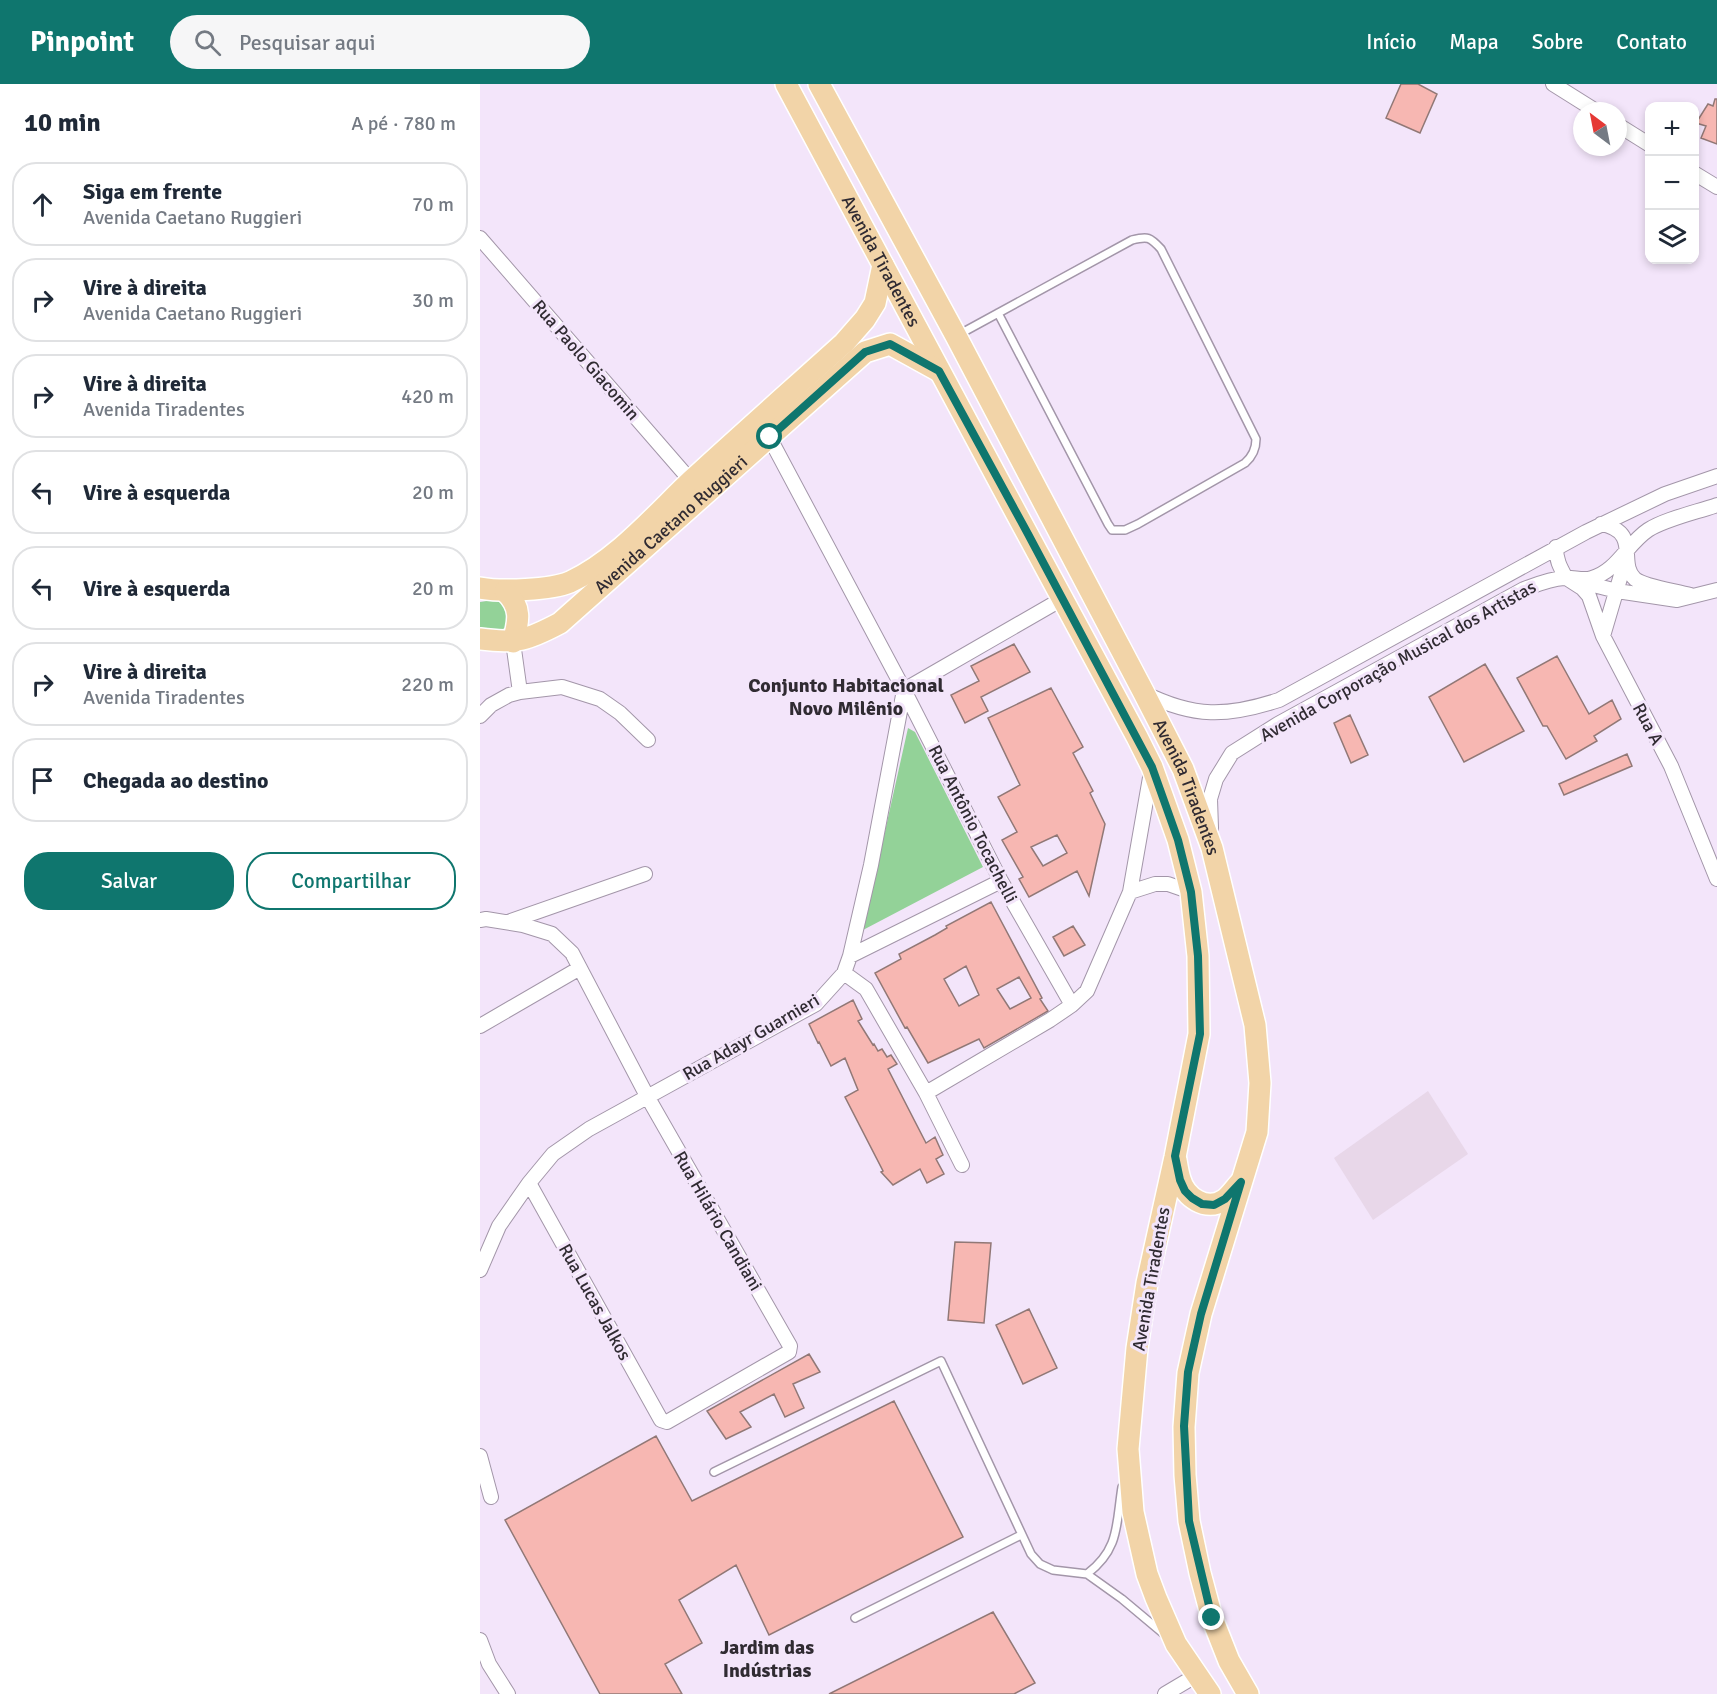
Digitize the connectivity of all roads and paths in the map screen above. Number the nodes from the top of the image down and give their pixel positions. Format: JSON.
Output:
{"nodes":[{"id":1,"x":786,"y":84,"type":"edge"},
{"id":2,"x":819,"y":84,"type":"edge"},
{"id":3,"x":1553,"y":84,"type":"edge"},
{"id":4,"x":1582,"y":102,"type":"edge"},
{"id":5,"x":1627,"y":131,"type":"edge"},
{"id":6,"x":1645,"y":142,"type":"edge"},
{"id":7,"x":1699,"y":176,"type":"edge"},
{"id":8,"x":1717,"y":187,"type":"edge"},
{"id":9,"x":480,"y":238,"type":"edge"},
{"id":10,"x":884,"y":265,"type":"junction"},
{"id":11,"x":875,"y":303,"type":"junction"},
{"id":12,"x":998,"y":313,"type":"junction"},
{"id":13,"x":956,"y":336,"type":"junction"},
{"id":14,"x":890,"y":344,"type":"junction"},
{"id":15,"x":939,"y":371,"type":"junction"},
{"id":16,"x":764,"y":428,"type":"junction"},
{"id":17,"x":1717,"y":476,"type":"edge"},
{"id":18,"x":691,"y":481,"type":"junction"},
{"id":19,"x":1717,"y":505,"type":"edge"},
{"id":20,"x":1601,"y":524,"type":"junction"},
{"id":21,"x":1556,"y":547,"type":"junction"},
{"id":22,"x":1628,"y":548,"type":"junction"},
{"id":23,"x":1566,"y":578,"type":"junction"},
{"id":24,"x":480,"y":588,"type":"edge"},
{"id":25,"x":1717,"y":590,"type":"edge"},
{"id":26,"x":505,"y":591,"type":"junction"},
{"id":27,"x":1617,"y":591,"type":"junction"},
{"id":28,"x":1692,"y":596,"type":"junction"},
{"id":29,"x":1062,"y":599,"type":"junction"},
{"id":30,"x":1603,"y":636,"type":"junction"},
{"id":31,"x":480,"y":639,"type":"edge"},
{"id":32,"x":513,"y":642,"type":"junction"},
{"id":33,"x":904,"y":690,"type":"junction"},
{"id":34,"x":520,"y":692,"type":"junction"},
{"id":35,"x":1144,"y":693,"type":"junction"},
{"id":36,"x":1267,"y":704,"type":"junction"},
{"id":37,"x":480,"y":716,"type":"edge"},
{"id":38,"x":1278,"y":724,"type":"junction"},
{"id":39,"x":648,"y":740,"type":"dead end"},
{"id":40,"x":1152,"y":767,"type":"junction"},
{"id":41,"x":1212,"y":848,"type":"junction"},
{"id":42,"x":645,"y":874,"type":"dead end"},
{"id":43,"x":1717,"y":879,"type":"edge"},
{"id":44,"x":1001,"y":881,"type":"junction"},
{"id":45,"x":1130,"y":892,"type":"junction"},
{"id":46,"x":1191,"y":892,"type":"junction"},
{"id":47,"x":480,"y":920,"type":"edge"},
{"id":48,"x":508,"y":922,"type":"junction"},
{"id":49,"x":850,"y":956,"type":"junction"},
{"id":50,"x":580,"y":968,"type":"junction"},
{"id":51,"x":844,"y":973,"type":"junction"},
{"id":52,"x":1072,"y":1005,"type":"junction"},
{"id":53,"x":480,"y":1026,"type":"edge"},
{"id":54,"x":926,"y":1093,"type":"junction"},
{"id":55,"x":647,"y":1096,"type":"junction"},
{"id":56,"x":1175,"y":1156,"type":"junction"},
{"id":57,"x":962,"y":1165,"type":"dead end"},
{"id":58,"x":1241,"y":1182,"type":"junction"},
{"id":59,"x":529,"y":1184,"type":"junction"},
{"id":60,"x":480,"y":1270,"type":"edge"},
{"id":61,"x":661,"y":1420,"type":"joint"},
{"id":62,"x":1128,"y":1449,"type":"junction"},
{"id":63,"x":480,"y":1462,"type":"edge"},
{"id":64,"x":714,"y":1472,"type":"dead end"},
{"id":65,"x":490,"y":1497,"type":"dead end"},
{"id":66,"x":1021,"y":1535,"type":"junction"},
{"id":67,"x":1087,"y":1574,"type":"junction"},
{"id":68,"x":855,"y":1617,"type":"dead end"},
{"id":69,"x":480,"y":1640,"type":"edge"},
{"id":70,"x":1176,"y":1644,"type":"junction"},
{"id":71,"x":1197,"y":1675,"type":"junction"},
{"id":72,"x":508,"y":1694,"type":"edge"},
{"id":73,"x":1166,"y":1694,"type":"edge"},
{"id":74,"x":1210,"y":1694,"type":"edge"},
{"id":75,"x":1248,"y":1694,"type":"edge"}],
"edges":[{"from":1,"to":10,"type":"main road","name":"Avenida Tiradentes"},
{"from":2,"to":13,"type":"main road","name":"Avenida Tiradentes"},
{"from":3,"to":4,"type":"street"},
{"from":5,"to":6,"type":"street"},
{"from":7,"to":8,"type":"street"},
{"from":9,"to":18,"type":"street","name":"Rua Paolo Giacomin"},
{"from":10,"to":11,"type":"main road","name":"Avenida Caetano Ruggieri"},
{"from":10,"to":15,"type":"main road","name":"Avenida Tiradentes"},
{"from":11,"to":14,"type":"main road"},
{"from":11,"to":16,"type":"main road","name":"Avenida Caetano Ruggieri"},
{"from":12,"to":12,"type":"lane"},
{"from":12,"to":13,"type":"lane"},
{"from":13,"to":35,"type":"main road","name":"Avenida Tiradentes"},
{"from":14,"to":15,"type":"main road"},
{"from":14,"to":16,"type":"main road","name":"Avenida Caetano Ruggieri"},
{"from":15,"to":29,"type":"main road","name":"Avenida Tiradentes"},
{"from":16,"to":18,"type":"main road","name":"Avenida Caetano Ruggieri"},
{"from":16,"to":32,"type":"main road","name":"Avenida Caetano Ruggieri"},
{"from":16,"to":33,"type":"street","name":"Rua Antônio Tocachelli"},
{"from":17,"to":20,"type":"street","name":"Avenida Corporação Musical dos Artistas"},
{"from":18,"to":26,"type":"main road","name":"Avenida Caetano Ruggieri"},
{"from":19,"to":22,"type":"street","name":"Avenida Corporação Musical dos Artistas"},
{"from":20,"to":21,"type":"street","name":"Avenida Corporação Musical dos Artistas"},
{"from":20,"to":22,"type":"street"},
{"from":21,"to":23,"type":"street"},
{"from":21,"to":36,"type":"street","name":"Avenida Corporação Musical dos Artistas"},
{"from":22,"to":23,"type":"street","name":"Avenida Corporação Musical dos Artistas"},
{"from":22,"to":27,"type":"street"},
{"from":22,"to":28,"type":"street"},
{"from":23,"to":27,"type":"street"},
{"from":23,"to":30,"type":"street","name":"Rua A"},
{"from":23,"to":38,"type":"street","name":"Avenida Corporação Musical dos Artistas"},
{"from":24,"to":26,"type":"main road","name":"Avenida Caetano Ruggieri"},
{"from":25,"to":28,"type":"street"},
{"from":26,"to":32,"type":"main road"},
{"from":27,"to":28,"type":"street"},
{"from":27,"to":30,"type":"street"},
{"from":29,"to":33,"type":"street"},
{"from":29,"to":40,"type":"main road","name":"Avenida Tiradentes"},
{"from":30,"to":43,"type":"street","name":"Rua A"},
{"from":31,"to":32,"type":"main road","name":"Avenida Caetano Ruggieri"},
{"from":32,"to":34,"type":"street"},
{"from":33,"to":44,"type":"street","name":"Rua Antônio Tocachelli"},
{"from":33,"to":49,"type":"street","name":"Rua Adayr Guarnieri"},
{"from":34,"to":37,"type":"street"},
{"from":34,"to":39,"type":"street"},
{"from":35,"to":36,"type":"street","name":"Avenida Corporação Musical dos Artistas"},
{"from":35,"to":41,"type":"main road","name":"Avenida Tiradentes"},
{"from":36,"to":38,"type":"street"},
{"from":38,"to":41,"type":"street","name":"Avenida Corporação Musical dos Artistas"},
{"from":40,"to":45,"type":"street"},
{"from":40,"to":46,"type":"main road","name":"Avenida Tiradentes"},
{"from":41,"to":58,"type":"main road","name":"Avenida Tiradentes"},
{"from":42,"to":48,"type":"street"},
{"from":44,"to":49,"type":"street"},
{"from":44,"to":52,"type":"street","name":"Rua Antônio Tocachelli"},
{"from":45,"to":46,"type":"street"},
{"from":45,"to":52,"type":"street"},
{"from":46,"to":56,"type":"main road","name":"Avenida Tiradentes"},
{"from":47,"to":48,"type":"street"},
{"from":48,"to":50,"type":"street","name":"Rua Hilário Candiani"},
{"from":49,"to":51,"type":"street","name":"Rua Adayr Guarnieri"},
{"from":50,"to":53,"type":"street"},
{"from":50,"to":55,"type":"street","name":"Rua Hilário Candiani"},
{"from":51,"to":54,"type":"street"},
{"from":51,"to":55,"type":"street","name":"Rua Adayr Guarnieri"},
{"from":52,"to":54,"type":"street"},
{"from":54,"to":57,"type":"street"},
{"from":55,"to":59,"type":"street","name":"Rua Adayr Guarnieri"},
{"from":55,"to":61,"type":"street","name":"Rua Hilário Candiani"},
{"from":56,"to":58,"type":"main road"},
{"from":56,"to":62,"type":"main road","name":"Avenida Tiradentes"},
{"from":58,"to":75,"type":"main road","name":"Avenida Tiradentes"},
{"from":59,"to":60,"type":"street","name":"Rua Adayr Guarnieri"},
{"from":59,"to":61,"type":"street","name":"Rua Lucas Jalkos"},
{"from":62,"to":67,"type":"lane"},
{"from":62,"to":70,"type":"main road","name":"Avenida Tiradentes"},
{"from":63,"to":65,"type":"street"},
{"from":64,"to":66,"type":"lane"},
{"from":66,"to":67,"type":"lane"},
{"from":66,"to":68,"type":"lane"},
{"from":67,"to":70,"type":"lane"},
{"from":69,"to":72,"type":"street"},
{"from":70,"to":71,"type":"main road","name":"Avenida Tiradentes"},
{"from":71,"to":73,"type":"street"},
{"from":71,"to":74,"type":"main road","name":"Avenida Tiradentes"}]}
